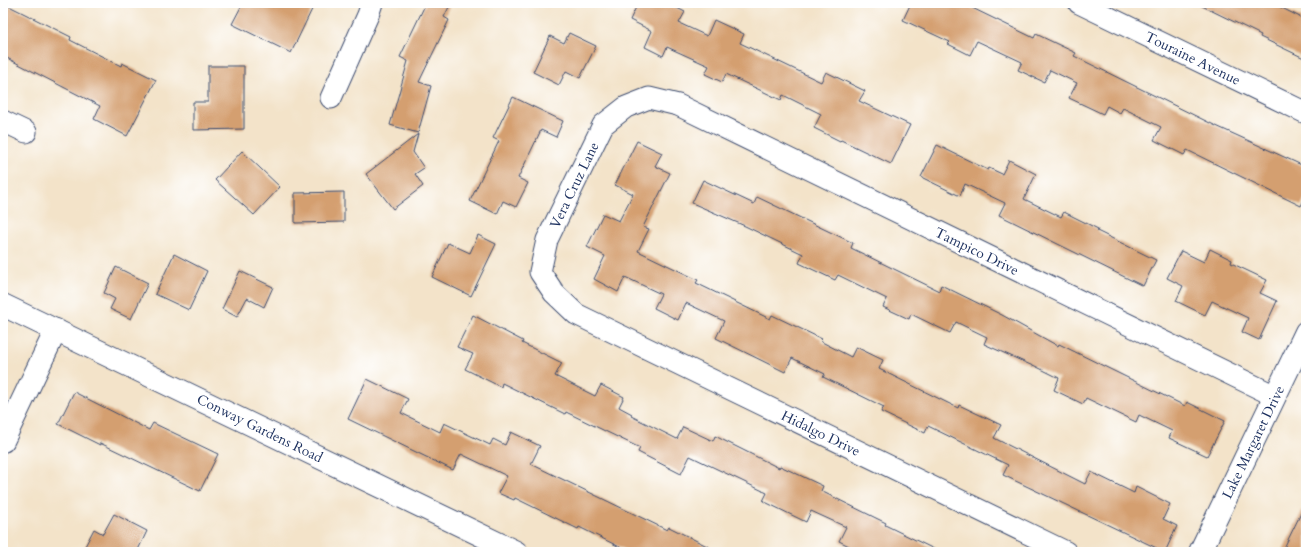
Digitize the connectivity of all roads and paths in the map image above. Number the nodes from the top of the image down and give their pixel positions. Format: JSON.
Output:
{"nodes":[{"id":1,"x":372,"y":3,"type":"edge"},
{"id":2,"x":1079,"y":3,"type":"edge"},
{"id":3,"x":331,"y":98,"type":"dead end"},
{"id":4,"x":678,"y":105,"type":"joint"},
{"id":5,"x":1306,"y":113,"type":"edge"},
{"id":6,"x":3,"y":121,"type":"edge"},
{"id":7,"x":26,"y":132,"type":"dead end"},
{"id":8,"x":3,"y":305,"type":"edge"},
{"id":9,"x":576,"y":314,"type":"joint"},
{"id":10,"x":56,"y":330,"type":"junction"},
{"id":11,"x":1306,"y":332,"type":"edge"},
{"id":12,"x":1275,"y":396,"type":"junction"},
{"id":13,"x":3,"y":441,"type":"edge"},
{"id":14,"x":516,"y":552,"type":"edge"},
{"id":15,"x":1066,"y":552,"type":"edge"},
{"id":16,"x":1200,"y":552,"type":"edge"}],
"edges":[{"from":1,"to":3,"type":"street"},
{"from":2,"to":5,"type":"street","name":"Touraine Avenue"},
{"from":4,"to":9,"type":"street","name":"Vera Cruz Lane"},
{"from":4,"to":12,"type":"street","name":"Tampico Drive"},
{"from":6,"to":7,"type":"street"},
{"from":8,"to":10,"type":"street","name":"Conway Gardens Road"},
{"from":9,"to":15,"type":"street","name":"Hidalgo Drive"},
{"from":10,"to":13,"type":"street"},
{"from":10,"to":14,"type":"street","name":"Conway Gardens Road"},
{"from":11,"to":12,"type":"street","name":"Lake Margaret Drive"},
{"from":12,"to":16,"type":"street","name":"Lake Margaret Drive"}]}
